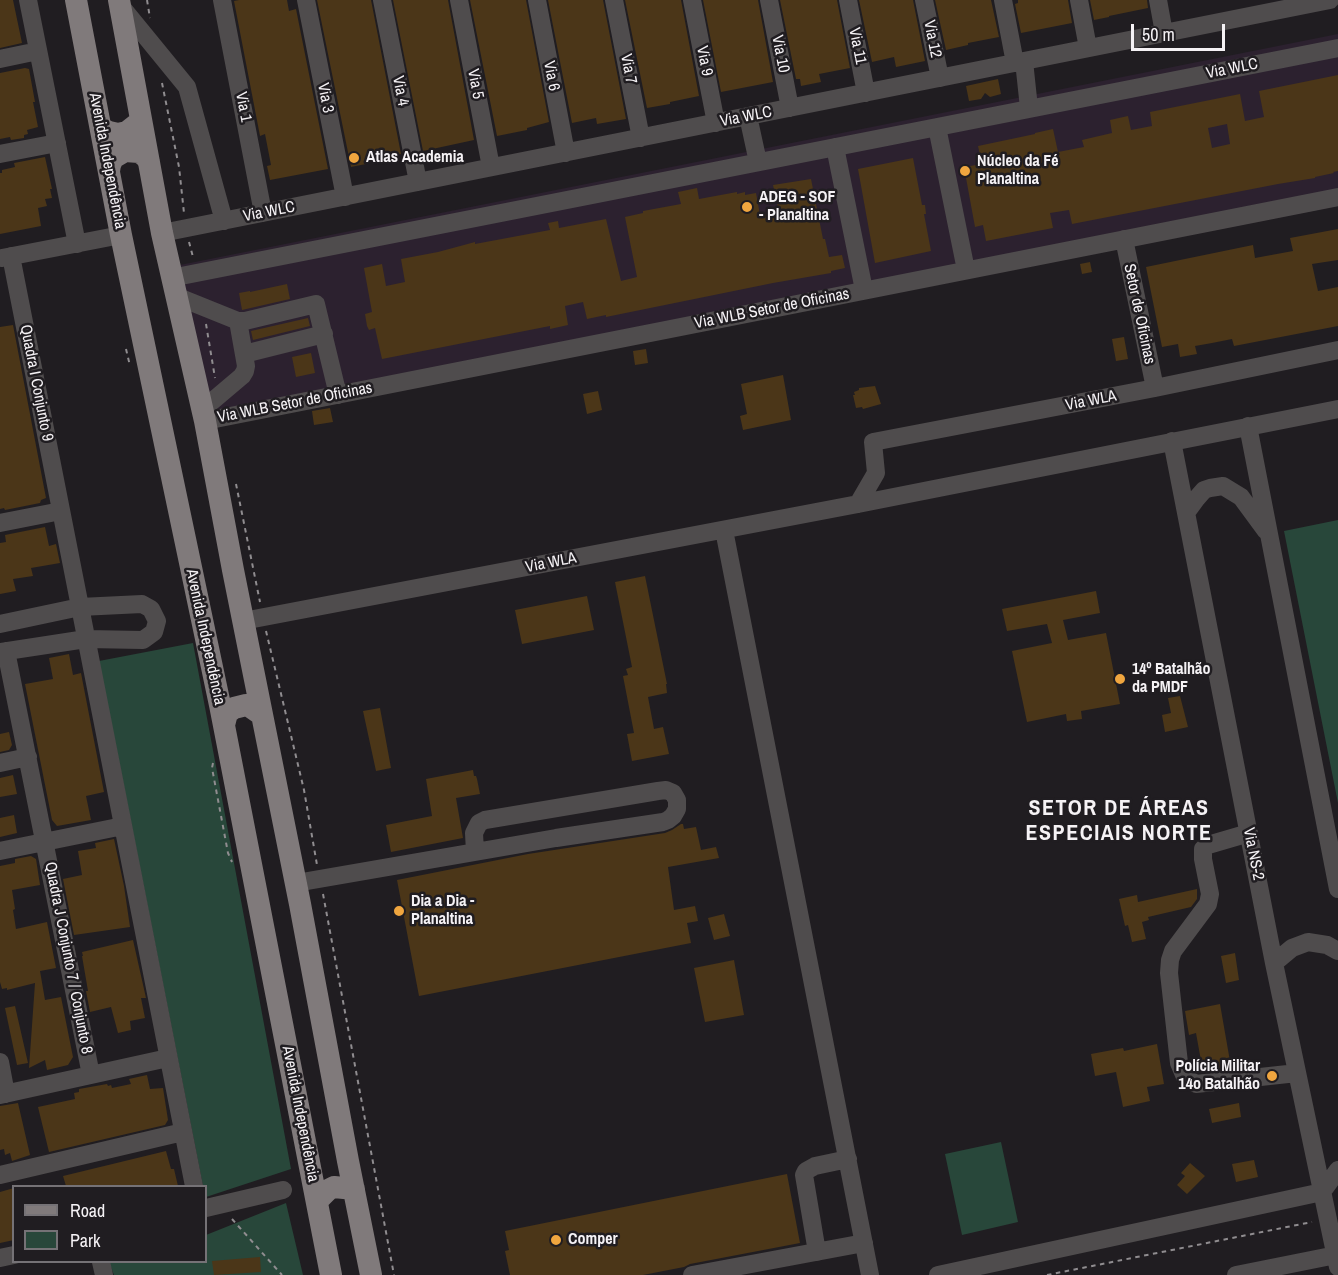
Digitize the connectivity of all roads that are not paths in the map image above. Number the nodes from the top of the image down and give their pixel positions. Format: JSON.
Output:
{"nodes":[{"id":1,"x":28,"y":0,"type":"edge"},
{"id":2,"x":76,"y":0,"type":"edge"},
{"id":3,"x":222,"y":0,"type":"edge"},
{"id":4,"x":306,"y":0,"type":"edge"},
{"id":5,"x":382,"y":0,"type":"edge"},
{"id":6,"x":459,"y":0,"type":"edge"},
{"id":7,"x":537,"y":0,"type":"edge"},
{"id":8,"x":614,"y":0,"type":"edge"},
{"id":9,"x":692,"y":0,"type":"edge"},
{"id":10,"x":769,"y":0,"type":"edge"},
{"id":11,"x":848,"y":0,"type":"edge"},
{"id":12,"x":924,"y":0,"type":"edge"},
{"id":13,"x":1003,"y":0,"type":"edge"},
{"id":14,"x":1079,"y":0,"type":"edge"},
{"id":15,"x":1158,"y":0,"type":"edge"},
{"id":16,"x":1236,"y":0,"type":"edge"},
{"id":17,"x":1319,"y":1,"type":"edge"},
{"id":18,"x":119,"y":2,"type":"edge"},
{"id":19,"x":1240,"y":18,"type":"junction"},
{"id":20,"x":1164,"y":33,"type":"junction"},
{"id":21,"x":1088,"y":48,"type":"junction"},
{"id":22,"x":1338,"y":48,"type":"edge"},
{"id":23,"x":38,"y":51,"type":"junction"},
{"id":24,"x":0,"y":59,"type":"edge"},
{"id":25,"x":1019,"y":62,"type":"junction"},
{"id":26,"x":940,"y":78,"type":"junction"},
{"id":27,"x":866,"y":93,"type":"junction"},
{"id":28,"x":790,"y":108,"type":"junction"},
{"id":29,"x":1029,"y":108,"type":"junction"},
{"id":30,"x":748,"y":116,"type":"junction"},
{"id":31,"x":141,"y":121,"type":"junction"},
{"id":32,"x":716,"y":123,"type":"junction"},
{"id":33,"x":937,"y":127,"type":"junction"},
{"id":34,"x":101,"y":128,"type":"junction"},
{"id":35,"x":641,"y":138,"type":"junction"},
{"id":36,"x":57,"y":143,"type":"junction"},
{"id":37,"x":835,"y":147,"type":"junction"},
{"id":38,"x":566,"y":153,"type":"junction"},
{"id":39,"x":0,"y":154,"type":"edge"},
{"id":40,"x":149,"y":162,"type":"junction"},
{"id":41,"x":758,"y":162,"type":"junction"},
{"id":42,"x":491,"y":168,"type":"junction"},
{"id":43,"x":109,"y":171,"type":"junction"},
{"id":44,"x":418,"y":182,"type":"junction"},
{"id":45,"x":345,"y":197,"type":"junction"},
{"id":46,"x":1338,"y":197,"type":"edge"},
{"id":47,"x":263,"y":213,"type":"junction"},
{"id":48,"x":224,"y":221,"type":"junction"},
{"id":49,"x":162,"y":233,"type":"junction"},
{"id":50,"x":121,"y":235,"type":"junction"},
{"id":51,"x":1124,"y":239,"type":"junction"},
{"id":52,"x":77,"y":244,"type":"junction"},
{"id":53,"x":6,"y":257,"type":"edge"},
{"id":54,"x":966,"y":270,"type":"junction"},
{"id":55,"x":174,"y":287,"type":"junction"},
{"id":56,"x":864,"y":290,"type":"junction"},
{"id":57,"x":238,"y":321,"type":"junction"},
{"id":58,"x":324,"y":334,"type":"junction"},
{"id":59,"x":1338,"y":350,"type":"edge"},
{"id":60,"x":244,"y":354,"type":"junction"},
{"id":61,"x":1155,"y":388,"type":"junction"},
{"id":62,"x":338,"y":394,"type":"junction"},
{"id":63,"x":209,"y":408,"type":"junction"},
{"id":64,"x":1338,"y":409,"type":"edge"},
{"id":65,"x":1248,"y":426,"type":"junction"},
{"id":66,"x":1172,"y":441,"type":"junction"},
{"id":67,"x":876,"y":473,"type":"junction"},
{"id":68,"x":901,"y":495,"type":"junction"},
{"id":69,"x":858,"y":504,"type":"junction"},
{"id":70,"x":61,"y":511,"type":"junction"},
{"id":71,"x":1186,"y":513,"type":"junction"},
{"id":72,"x":0,"y":523,"type":"edge"},
{"id":73,"x":724,"y":530,"type":"junction"},
{"id":74,"x":1269,"y":534,"type":"junction"},
{"id":75,"x":80,"y":607,"type":"junction"},
{"id":76,"x":253,"y":619,"type":"junction"},
{"id":77,"x":0,"y":624,"type":"edge"},
{"id":78,"x":86,"y":639,"type":"junction"},
{"id":79,"x":3,"y":651,"type":"edge"},
{"id":80,"x":252,"y":667,"type":"junction"},
{"id":81,"x":215,"y":681,"type":"junction"},
{"id":82,"x":262,"y":715,"type":"junction"},
{"id":83,"x":224,"y":725,"type":"junction"},
{"id":84,"x":28,"y":757,"type":"junction"},
{"id":85,"x":0,"y":763,"type":"edge"},
{"id":86,"x":551,"y":809,"type":"junction"},
{"id":87,"x":123,"y":826,"type":"junction"},
{"id":88,"x":1250,"y":833,"type":"junction"},
{"id":89,"x":556,"y":838,"type":"junction"},
{"id":90,"x":45,"y":842,"type":"junction"},
{"id":91,"x":0,"y":851,"type":"edge"},
{"id":92,"x":475,"y":852,"type":"junction"},
{"id":93,"x":296,"y":883,"type":"junction"},
{"id":94,"x":1338,"y":890,"type":"edge"},
{"id":95,"x":1338,"y":951,"type":"edge"},
{"id":96,"x":1274,"y":963,"type":"junction"},
{"id":97,"x":168,"y":1058,"type":"junction"},
{"id":98,"x":0,"y":1062,"type":"edge"},
{"id":99,"x":1297,"y":1073,"type":"junction"},
{"id":100,"x":91,"y":1075,"type":"junction"},
{"id":101,"x":3,"y":1095,"type":"edge"},
{"id":102,"x":183,"y":1132,"type":"junction"},
{"id":103,"x":848,"y":1159,"type":"junction"},
{"id":104,"x":1338,"y":1170,"type":"edge"},
{"id":105,"x":0,"y":1175,"type":"edge"},
{"id":106,"x":194,"y":1185,"type":"edge"},
{"id":107,"x":354,"y":1189,"type":"junction"},
{"id":108,"x":283,"y":1190,"type":"dead end"},
{"id":109,"x":1322,"y":1192,"type":"junction"},
{"id":110,"x":317,"y":1200,"type":"junction"},
{"id":111,"x":213,"y":1207,"type":"edge"},
{"id":112,"x":864,"y":1243,"type":"junction"},
{"id":113,"x":817,"y":1252,"type":"junction"},
{"id":114,"x":1337,"y":1261,"type":"edge"},
{"id":115,"x":959,"y":1273,"type":"edge"},
{"id":116,"x":331,"y":1275,"type":"edge"},
{"id":117,"x":372,"y":1275,"type":"edge"},
{"id":118,"x":692,"y":1275,"type":"edge"},
{"id":119,"x":870,"y":1275,"type":"edge"},
{"id":120,"x":938,"y":1275,"type":"edge"},
{"id":121,"x":1236,"y":1275,"type":"edge"}],
"edges":[{"from":1,"to":23,"type":"street"},
{"from":2,"to":34,"type":"main road","name":"Avenida Independência"},
{"from":3,"to":47,"type":"street","name":"Via 1"},
{"from":4,"to":45,"type":"street","name":"Via 3"},
{"from":5,"to":44,"type":"street","name":"Via 4"},
{"from":6,"to":42,"type":"street","name":"Via 5"},
{"from":7,"to":38,"type":"street","name":"Via 6"},
{"from":8,"to":35,"type":"street","name":"Via 7"},
{"from":9,"to":32,"type":"street","name":"Via 9"},
{"from":10,"to":28,"type":"street","name":"Via 10"},
{"from":11,"to":27,"type":"street","name":"Via 11"},
{"from":12,"to":26,"type":"street","name":"Via 12"},
{"from":13,"to":25,"type":"street"},
{"from":14,"to":21,"type":"street"},
{"from":15,"to":20,"type":"street"},
{"from":16,"to":19,"type":"street"},
{"from":17,"to":19,"type":"street","name":"Via WLC"},
{"from":18,"to":31,"type":"main road"},
{"from":18,"to":48,"type":"street"},
{"from":19,"to":20,"type":"street","name":"Via WLC"},
{"from":20,"to":21,"type":"street","name":"Via WLC"},
{"from":21,"to":25,"type":"street","name":"Via WLC"},
{"from":22,"to":29,"type":"street","name":"Via WLC"},
{"from":23,"to":24,"type":"street"},
{"from":23,"to":36,"type":"street"},
{"from":25,"to":26,"type":"street","name":"Via WLC"},
{"from":25,"to":29,"type":"street"},
{"from":26,"to":27,"type":"street","name":"Via WLC"},
{"from":27,"to":28,"type":"street","name":"Via WLC"},
{"from":28,"to":30,"type":"street","name":"Via WLC"},
{"from":29,"to":33,"type":"street","name":"Via WLC"},
{"from":30,"to":32,"type":"street","name":"Via WLC"},
{"from":30,"to":41,"type":"street"},
{"from":31,"to":34,"type":"main road"},
{"from":31,"to":40,"type":"main road"},
{"from":32,"to":35,"type":"street","name":"Via WLC"},
{"from":33,"to":37,"type":"street","name":"Via WLC"},
{"from":33,"to":54,"type":"street"},
{"from":34,"to":43,"type":"main road","name":"Avenida Independência"},
{"from":35,"to":38,"type":"street","name":"Via WLC"},
{"from":36,"to":39,"type":"street"},
{"from":36,"to":52,"type":"street"},
{"from":37,"to":41,"type":"street","name":"Via WLC"},
{"from":37,"to":56,"type":"street"},
{"from":38,"to":42,"type":"street","name":"Via WLC"},
{"from":40,"to":43,"type":"main road"},
{"from":40,"to":49,"type":"main road"},
{"from":41,"to":55,"type":"street","name":"Via WLC"},
{"from":42,"to":44,"type":"street","name":"Via WLC"},
{"from":43,"to":50,"type":"main road","name":"Avenida Independência"},
{"from":44,"to":45,"type":"street","name":"Via WLC"},
{"from":45,"to":47,"type":"street","name":"Via WLC"},
{"from":46,"to":51,"type":"street","name":"Via WLB Setor de Oficinas"},
{"from":47,"to":48,"type":"street","name":"Via WLC"},
{"from":48,"to":49,"type":"street","name":"Via WLC"},
{"from":49,"to":55,"type":"main road"},
{"from":50,"to":52,"type":"street"},
{"from":50,"to":81,"type":"main road","name":"Avenida Independência"},
{"from":51,"to":54,"type":"street","name":"Via WLB Setor de Oficinas"},
{"from":51,"to":61,"type":"street","name":"Setor de Oficinas"},
{"from":52,"to":53,"type":"street"},
{"from":53,"to":70,"type":"street","name":"Quadra I Conjunto 9"},
{"from":54,"to":56,"type":"street","name":"Via WLB Setor de Oficinas"},
{"from":55,"to":57,"type":"street"},
{"from":55,"to":63,"type":"main road"},
{"from":56,"to":62,"type":"street","name":"Via WLB Setor de Oficinas"},
{"from":57,"to":58,"type":"street"},
{"from":57,"to":60,"type":"street"},
{"from":58,"to":60,"type":"street"},
{"from":58,"to":62,"type":"street"},
{"from":59,"to":61,"type":"street","name":"Via WLA"},
{"from":60,"to":63,"type":"street"},
{"from":61,"to":67,"type":"street","name":"Via WLA"},
{"from":62,"to":63,"type":"street","name":"Via WLB Setor de Oficinas"},
{"from":63,"to":76,"type":"main road"},
{"from":64,"to":65,"type":"street","name":"Via WLA"},
{"from":65,"to":66,"type":"street","name":"Via WLA"},
{"from":65,"to":74,"type":"street"},
{"from":66,"to":68,"type":"street","name":"Via WLA"},
{"from":66,"to":71,"type":"street","name":"Via NS-2"},
{"from":67,"to":68,"type":"street"},
{"from":67,"to":69,"type":"street"},
{"from":68,"to":69,"type":"street","name":"Via WLA"},
{"from":69,"to":73,"type":"street","name":"Via WLA"},
{"from":70,"to":72,"type":"street"},
{"from":70,"to":75,"type":"street","name":"Quadra I Conjunto 9"},
{"from":71,"to":74,"type":"street"},
{"from":71,"to":88,"type":"street","name":"Via NS-2"},
{"from":73,"to":76,"type":"street","name":"Via WLA"},
{"from":73,"to":103,"type":"street"},
{"from":74,"to":94,"type":"street"},
{"from":75,"to":77,"type":"street"},
{"from":75,"to":78,"type":"street","name":"Quadra I Conjunto 9"},
{"from":75,"to":78,"type":"street"},
{"from":76,"to":80,"type":"main road"},
{"from":78,"to":79,"type":"street"},
{"from":78,"to":87,"type":"street","name":"Quadra I Conjunto 9"},
{"from":79,"to":84,"type":"street","name":"Quadra J Conjunto 7 / Conjunto 8"},
{"from":80,"to":81,"type":"main road"},
{"from":80,"to":82,"type":"main road"},
{"from":81,"to":83,"type":"main road","name":"Avenida Independência"},
{"from":82,"to":83,"type":"main road"},
{"from":82,"to":93,"type":"main road"},
{"from":83,"to":110,"type":"main road","name":"Avenida Independência"},
{"from":84,"to":85,"type":"street"},
{"from":84,"to":90,"type":"street","name":"Quadra J Conjunto 7 / Conjunto 8"},
{"from":86,"to":89,"type":"street"},
{"from":86,"to":89,"type":"street"},
{"from":86,"to":92,"type":"street"},
{"from":87,"to":90,"type":"street"},
{"from":87,"to":97,"type":"street","name":"Quadra I Conjunto 9"},
{"from":88,"to":96,"type":"street","name":"Via NS-2"},
{"from":88,"to":99,"type":"street"},
{"from":89,"to":92,"type":"street"},
{"from":90,"to":91,"type":"street"},
{"from":90,"to":100,"type":"street","name":"Quadra J Conjunto 7 / Conjunto 8"},
{"from":92,"to":93,"type":"street"},
{"from":93,"to":107,"type":"main road"},
{"from":95,"to":96,"type":"street"},
{"from":96,"to":99,"type":"street","name":"Via NS-2"},
{"from":97,"to":100,"type":"street"},
{"from":97,"to":102,"type":"street","name":"Quadra I Conjunto 9"},
{"from":98,"to":101,"type":"street"},
{"from":99,"to":109,"type":"street","name":"Via NS-2"},
{"from":100,"to":101,"type":"street"},
{"from":102,"to":105,"type":"street"},
{"from":102,"to":106,"type":"street","name":"Quadra I Conjunto 9"},
{"from":103,"to":112,"type":"street"},
{"from":103,"to":113,"type":"street"},
{"from":104,"to":109,"type":"street"},
{"from":107,"to":110,"type":"main road"},
{"from":107,"to":117,"type":"main road"},
{"from":108,"to":111,"type":"street"},
{"from":109,"to":114,"type":"street","name":"Via NS-2"},
{"from":109,"to":115,"type":"street"},
{"from":110,"to":116,"type":"main road","name":"Avenida Independência"},
{"from":112,"to":113,"type":"street"},
{"from":112,"to":119,"type":"street"},
{"from":113,"to":118,"type":"street"},
{"from":114,"to":121,"type":"street"},
{"from":115,"to":120,"type":"street"}]}
